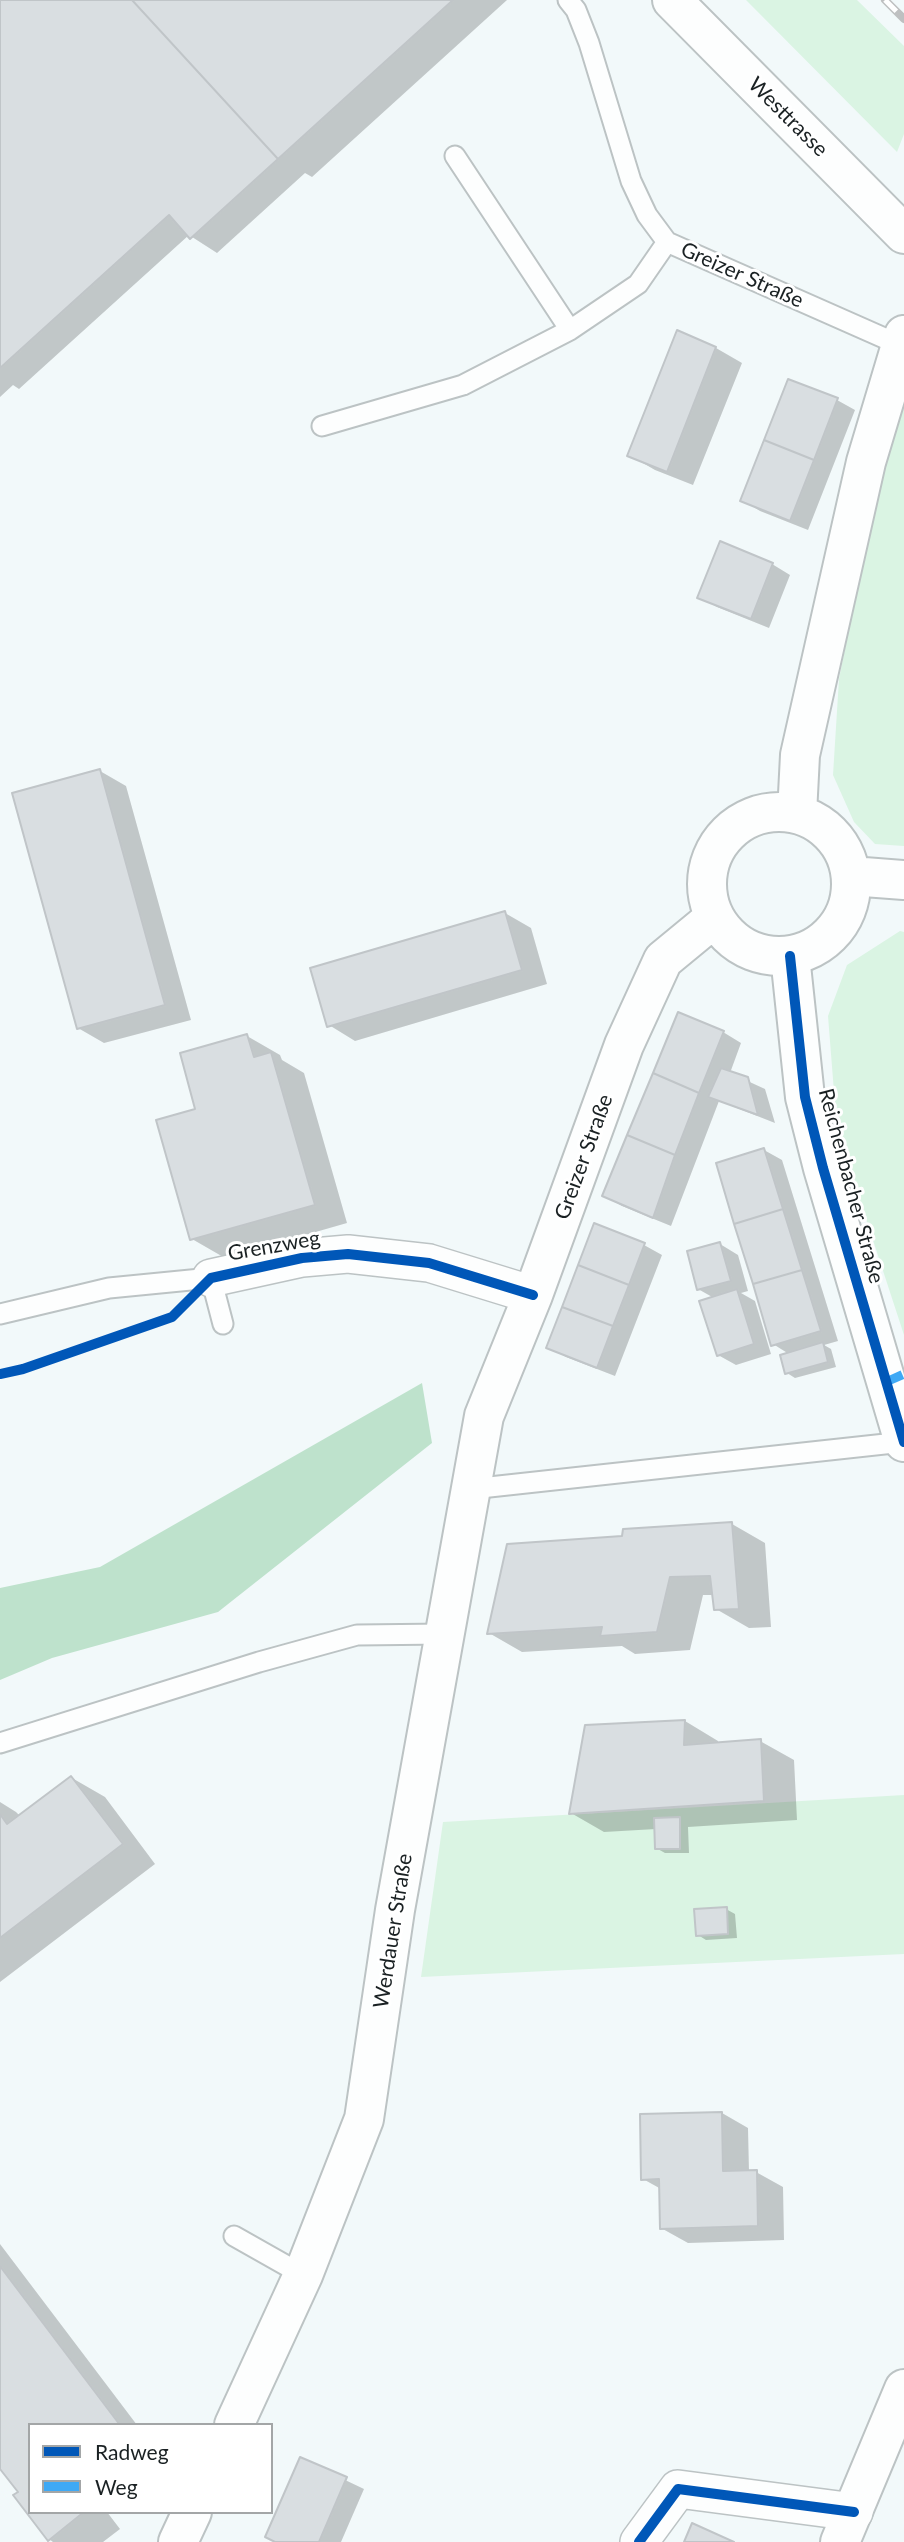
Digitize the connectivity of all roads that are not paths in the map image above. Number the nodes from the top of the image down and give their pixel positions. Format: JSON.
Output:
{"nodes":[{"id":1,"x":568,"y":0,"type":"edge"},
{"id":2,"x":672,"y":0,"type":"edge"},
{"id":3,"x":455,"y":156,"type":"dead end"},
{"id":4,"x":904,"y":234,"type":"edge"},
{"id":5,"x":667,"y":242,"type":"junction"},
{"id":6,"x":570,"y":330,"type":"junction"},
{"id":7,"x":902,"y":340,"type":"edge"},
{"id":8,"x":321,"y":425,"type":"dead end"},
{"id":9,"x":797,"y":814,"type":"junction"},
{"id":10,"x":851,"y":876,"type":"junction"},
{"id":11,"x":904,"y":880,"type":"edge"},
{"id":12,"x":714,"y":918,"type":"junction"},
{"id":13,"x":790,"y":956,"type":"junction"},
{"id":14,"x":211,"y":1278,"type":"junction"},
{"id":15,"x":533,"y":1295,"type":"junction"},
{"id":16,"x":0,"y":1314,"type":"edge"},
{"id":17,"x":223,"y":1324,"type":"dead end"},
{"id":18,"x":484,"y":1416,"type":"joint"},
{"id":19,"x":904,"y":1442,"type":"edge"},
{"id":20,"x":471,"y":1489,"type":"junction"},
{"id":21,"x":445,"y":1634,"type":"junction"},
{"id":22,"x":0,"y":1743,"type":"edge"},
{"id":23,"x":234,"y":2236,"type":"dead end"},
{"id":24,"x":303,"y":2275,"type":"junction"},
{"id":25,"x":904,"y":2389,"type":"edge"},
{"id":26,"x":235,"y":2423,"type":"edge"},
{"id":27,"x":191,"y":2514,"type":"edge"},
{"id":28,"x":847,"y":2527,"type":"edge"},
{"id":29,"x":178,"y":2542,"type":"edge"},
{"id":30,"x":639,"y":2542,"type":"edge"}],
"edges":[{"from":1,"to":5,"type":"lane"},
{"from":2,"to":4,"type":"main road","name":"Westtrasse"},
{"from":3,"to":6,"type":"lane"},
{"from":5,"to":6,"type":"lane","name":"Greizer Straße"},
{"from":5,"to":7,"type":"lane","name":"Greizer Straße"},
{"from":6,"to":8,"type":"lane","name":"Greizer Straße"},
{"from":7,"to":9,"type":"main road","name":"Greizer Straße"},
{"from":9,"to":10,"type":"main road"},
{"from":9,"to":12,"type":"main road"},
{"from":10,"to":11,"type":"main road"},
{"from":10,"to":13,"type":"main road"},
{"from":12,"to":13,"type":"main road"},
{"from":12,"to":15,"type":"main road","name":"Greizer Straße"},
{"from":13,"to":19,"type":"main road","name":"Reichenbacher Straße"},
{"from":14,"to":15,"type":"street","name":"Grenzweg"},
{"from":14,"to":16,"type":"lane"},
{"from":14,"to":17,"type":"lane"},
{"from":15,"to":18,"type":"main road","name":"Greizer Straße"},
{"from":18,"to":20,"type":"main road","name":"Werdauer Straße"},
{"from":19,"to":20,"type":"lane"},
{"from":20,"to":21,"type":"main road","name":"Werdauer Straße"},
{"from":21,"to":22,"type":"lane"},
{"from":21,"to":24,"type":"main road","name":"Werdauer Straße"},
{"from":23,"to":24,"type":"lane"},
{"from":24,"to":26,"type":"main road","name":"Werdauer Straße"},
{"from":25,"to":28,"type":"main road"},
{"from":27,"to":29,"type":"main road"},
{"from":28,"to":30,"type":"street"}]}
